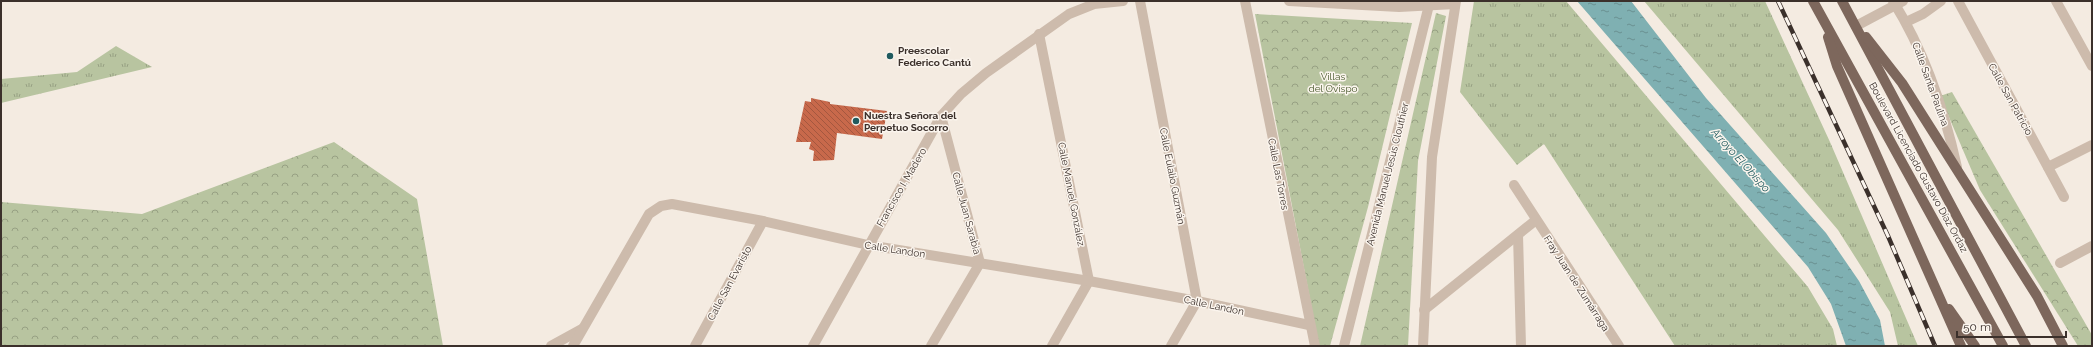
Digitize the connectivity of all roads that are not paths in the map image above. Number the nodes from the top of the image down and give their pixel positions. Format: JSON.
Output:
{"nodes":[{"id":1,"x":1123,"y":1,"type":"edge"},
{"id":2,"x":1140,"y":1,"type":"edge"},
{"id":3,"x":1245,"y":1,"type":"edge"},
{"id":4,"x":1289,"y":1,"type":"edge"},
{"id":5,"x":1813,"y":1,"type":"edge"},
{"id":6,"x":1842,"y":1,"type":"edge"},
{"id":7,"x":1941,"y":1,"type":"edge"},
{"id":8,"x":1958,"y":1,"type":"edge"},
{"id":9,"x":2056,"y":1,"type":"edge"},
{"id":10,"x":1897,"y":2,"type":"edge"},
{"id":11,"x":1456,"y":3,"type":"edge"},
{"id":12,"x":1430,"y":4,"type":"edge"},
{"id":13,"x":1820,"y":14,"type":"junction"},
{"id":14,"x":1906,"y":22,"type":"junction"},
{"id":15,"x":1857,"y":28,"type":"junction"},
{"id":16,"x":1039,"y":34,"type":"junction"},
{"id":17,"x":2092,"y":66,"type":"edge"},
{"id":18,"x":941,"y":116,"type":"junction"},
{"id":19,"x":2092,"y":145,"type":"edge"},
{"id":20,"x":2048,"y":167,"type":"junction"},
{"id":21,"x":1957,"y":171,"type":"junction"},
{"id":22,"x":1514,"y":185,"type":"dead end"},
{"id":23,"x":2064,"y":197,"type":"dead end"},
{"id":24,"x":1536,"y":220,"type":"junction"},
{"id":25,"x":763,"y":221,"type":"junction"},
{"id":26,"x":1518,"y":236,"type":"junction"},
{"id":27,"x":868,"y":245,"type":"junction"},
{"id":28,"x":2092,"y":246,"type":"edge"},
{"id":29,"x":980,"y":263,"type":"junction"},
{"id":30,"x":2060,"y":263,"type":"dead end"},
{"id":31,"x":1089,"y":281,"type":"junction"},
{"id":32,"x":1937,"y":292,"type":"junction"},
{"id":33,"x":1197,"y":301,"type":"junction"},
{"id":34,"x":1424,"y":310,"type":"junction"},
{"id":35,"x":1309,"y":325,"type":"junction"},
{"id":36,"x":582,"y":329,"type":"junction"},
{"id":37,"x":551,"y":346,"type":"edge"},
{"id":38,"x":574,"y":346,"type":"edge"},
{"id":39,"x":695,"y":346,"type":"edge"},
{"id":40,"x":813,"y":346,"type":"edge"},
{"id":41,"x":931,"y":346,"type":"edge"},
{"id":42,"x":1052,"y":346,"type":"edge"},
{"id":43,"x":1171,"y":346,"type":"edge"},
{"id":44,"x":1315,"y":346,"type":"edge"},
{"id":45,"x":1344,"y":346,"type":"edge"},
{"id":46,"x":1423,"y":346,"type":"edge"},
{"id":47,"x":1521,"y":346,"type":"edge"},
{"id":48,"x":1619,"y":346,"type":"edge"},
{"id":49,"x":1961,"y":346,"type":"edge"},
{"id":50,"x":1975,"y":346,"type":"edge"},
{"id":51,"x":2003,"y":346,"type":"edge"},
{"id":52,"x":2026,"y":346,"type":"edge"},
{"id":53,"x":2063,"y":346,"type":"edge"}],
"edges":[{"from":1,"to":16,"type":"street","name":"Francisco I. Madero"},
{"from":2,"to":33,"type":"street","name":"Calle Eulalio Guzmán"},
{"from":3,"to":35,"type":"street","name":"Calle Las Torres"},
{"from":4,"to":12,"type":"street"},
{"from":5,"to":13,"type":"main road","name":"Boulevard Licenciado Gustavo Díaz Ordaz"},
{"from":6,"to":15,"type":"main road","name":"Boulevard Licenciado Gustavo Díaz Ordaz"},
{"from":7,"to":14,"type":"street"},
{"from":8,"to":20,"type":"street","name":"Calle San Patricio"},
{"from":9,"to":17,"type":"street"},
{"from":10,"to":14,"type":"street","name":"Calle Santa Paulina"},
{"from":10,"to":15,"type":"street"},
{"from":11,"to":12,"type":"street"},
{"from":11,"to":34,"type":"street"},
{"from":12,"to":45,"type":"street","name":"Avenida Manuel Jesús Clouthier"},
{"from":13,"to":32,"type":"main road"},
{"from":13,"to":51,"type":"main road","name":"Boulevard Licenciado Gustavo Díaz Ordaz"},
{"from":14,"to":21,"type":"street","name":"Calle Santa Paulina"},
{"from":15,"to":21,"type":"main road"},
{"from":15,"to":52,"type":"main road","name":"Boulevard Licenciado Gustavo Díaz Ordaz"},
{"from":16,"to":18,"type":"street","name":"Francisco I. Madero"},
{"from":16,"to":31,"type":"street","name":"Calle Manuel González"},
{"from":18,"to":27,"type":"street","name":"Francisco I. Madero"},
{"from":18,"to":29,"type":"street","name":"Calle Juan Sarabia"},
{"from":19,"to":20,"type":"street"},
{"from":20,"to":23,"type":"street","name":"Calle San Patricio"},
{"from":21,"to":53,"type":"main road"},
{"from":22,"to":24,"type":"street","name":"Fray Juan de Zumárraga"},
{"from":24,"to":26,"type":"street"},
{"from":24,"to":48,"type":"street","name":"Fray Juan de Zumárraga"},
{"from":25,"to":27,"type":"street","name":"Calle Landon"},
{"from":25,"to":36,"type":"street","name":"Calle Landon"},
{"from":25,"to":39,"type":"street","name":"Calle San Evaristo"},
{"from":26,"to":34,"type":"street"},
{"from":26,"to":47,"type":"street"},
{"from":27,"to":29,"type":"street","name":"Calle Landon"},
{"from":27,"to":40,"type":"street","name":"Francisco I. Madero"},
{"from":28,"to":30,"type":"street"},
{"from":29,"to":31,"type":"street","name":"Calle Landon"},
{"from":29,"to":41,"type":"street","name":"Calle Juan Sarabia"},
{"from":31,"to":33,"type":"street","name":"Calle Landon"},
{"from":31,"to":42,"type":"street"},
{"from":32,"to":49,"type":"main road"},
{"from":32,"to":50,"type":"main road"},
{"from":33,"to":35,"type":"street","name":"Calle Landon"},
{"from":33,"to":43,"type":"street"},
{"from":34,"to":46,"type":"street"},
{"from":35,"to":44,"type":"street","name":"Calle Las Torres"},
{"from":36,"to":37,"type":"street"},
{"from":36,"to":38,"type":"street","name":"Calle Landon"}]}
